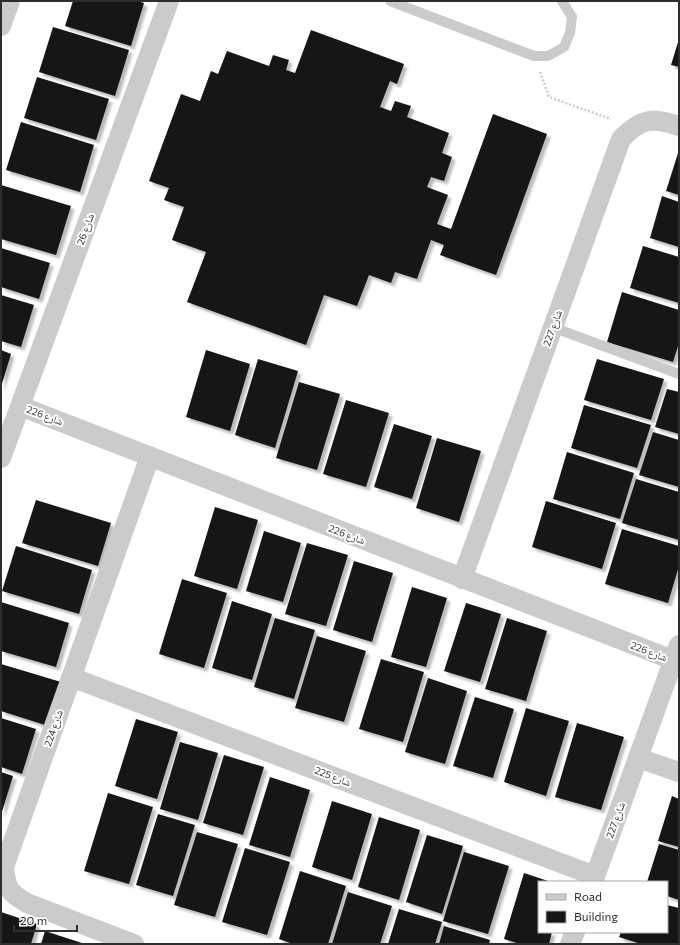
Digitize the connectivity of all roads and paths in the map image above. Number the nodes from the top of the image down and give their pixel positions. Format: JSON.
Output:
{"nodes":[{"id":1,"x":10,"y":1,"type":"edge"},
{"id":2,"x":169,"y":1,"type":"edge"},
{"id":3,"x":390,"y":1,"type":"edge"},
{"id":4,"x":562,"y":1,"type":"edge"},
{"id":5,"x":410,"y":5,"type":"edge"},
{"id":6,"x":1,"y":26,"type":"edge"},
{"id":7,"x":534,"y":56,"type":"junction"},
{"id":8,"x":633,"y":126,"type":"junction"},
{"id":9,"x":679,"y":126,"type":"edge"},
{"id":10,"x":552,"y":328,"type":"junction"},
{"id":11,"x":679,"y":374,"type":"edge"},
{"id":12,"x":20,"y":406,"type":"junction"},
{"id":13,"x":150,"y":456,"type":"junction"},
{"id":14,"x":1,"y":458,"type":"edge"},
{"id":15,"x":462,"y":579,"type":"junction"},
{"id":16,"x":676,"y":652,"type":"edge"},
{"id":17,"x":71,"y":677,"type":"junction"},
{"id":18,"x":638,"y":758,"type":"junction"},
{"id":19,"x":679,"y":772,"type":"edge"},
{"id":20,"x":594,"y":879,"type":"edge"},
{"id":21,"x":575,"y":933,"type":"edge"},
{"id":22,"x":113,"y":941,"type":"edge"},
{"id":23,"x":134,"y":944,"type":"edge"},
{"id":24,"x":570,"y":944,"type":"edge"}],
"edges":[{"from":1,"to":6,"type":"street"},
{"from":2,"to":12,"type":"street","name":"شارع 26"},
{"from":3,"to":5,"type":"lane"},
{"from":4,"to":7,"type":"lane"},
{"from":5,"to":7,"type":"lane"},
{"from":7,"to":8,"type":"path"},
{"from":8,"to":9,"type":"street"},
{"from":8,"to":10,"type":"street","name":"شارع 227"},
{"from":10,"to":11,"type":"lane"},
{"from":10,"to":15,"type":"street","name":"شارع 227"},
{"from":12,"to":13,"type":"street","name":"شارع 226"},
{"from":12,"to":14,"type":"street","name":"شارع 26"},
{"from":13,"to":15,"type":"street","name":"شارع 226"},
{"from":13,"to":17,"type":"street","name":"شارع 224"},
{"from":15,"to":16,"type":"street","name":"شارع 226"},
{"from":16,"to":18,"type":"street","name":"شارع 227"},
{"from":17,"to":20,"type":"street","name":"شارع 225"},
{"from":17,"to":22,"type":"street","name":"شارع 224"},
{"from":18,"to":19,"type":"street"},
{"from":18,"to":20,"type":"street","name":"شارع 227"},
{"from":21,"to":24,"type":"street"},
{"from":22,"to":23,"type":"street","name":"شارع 224"}]}
